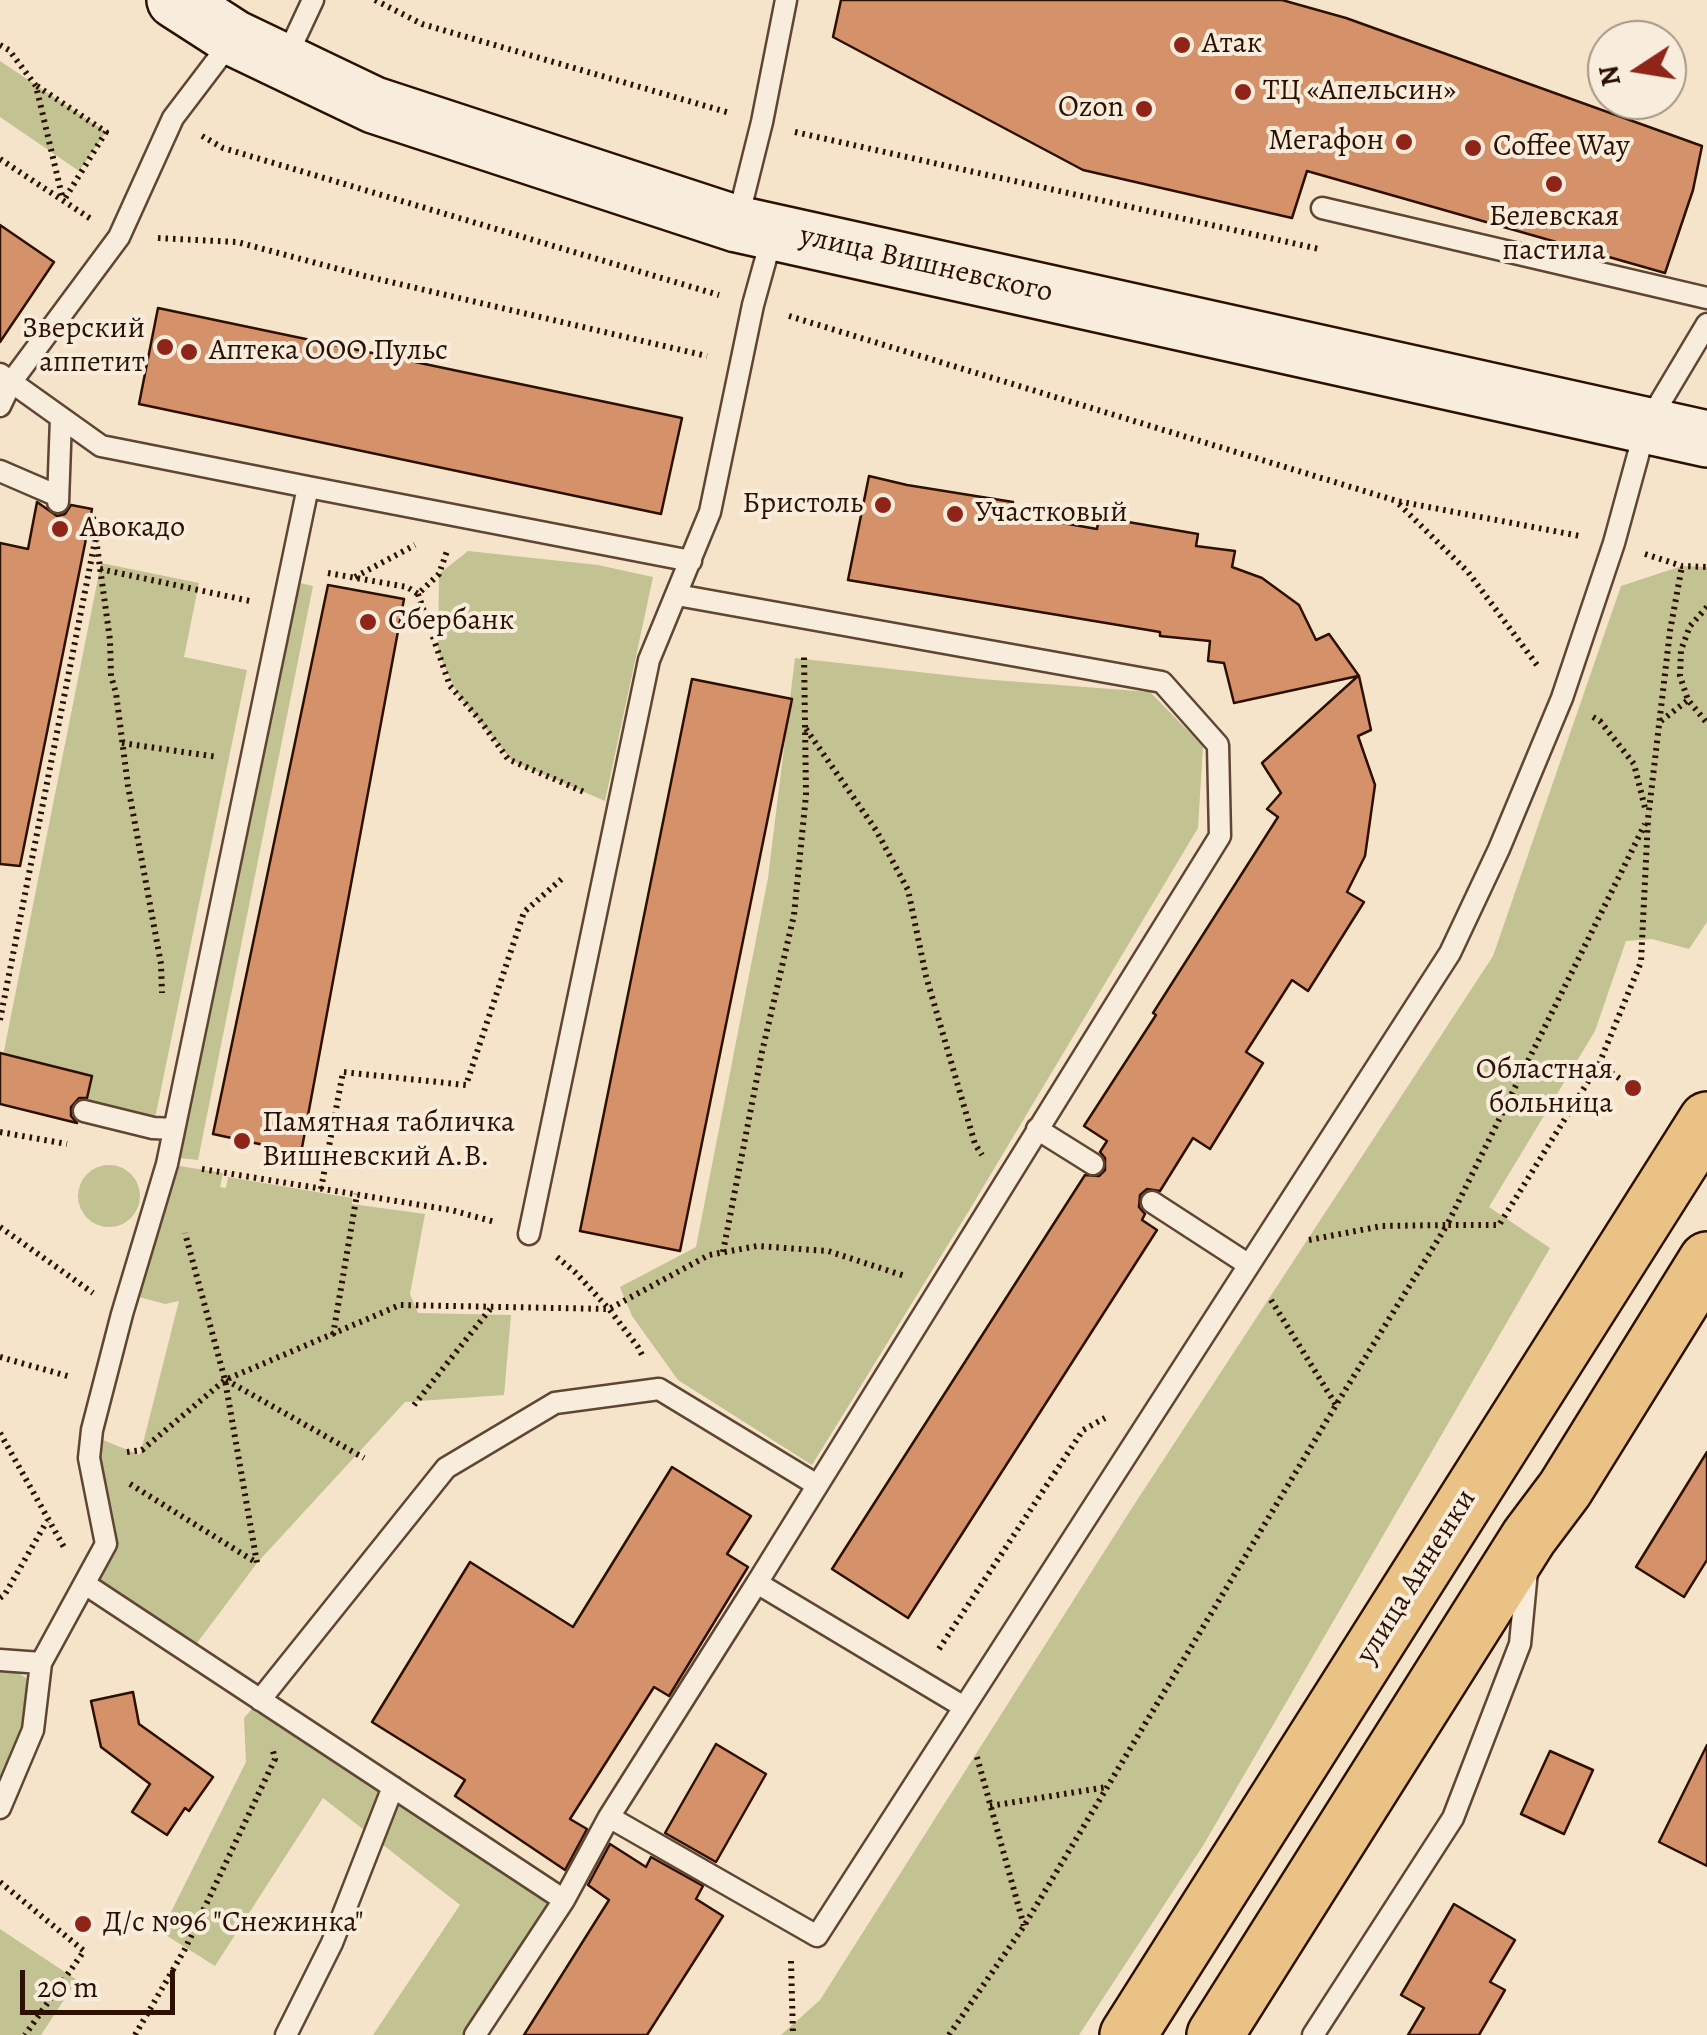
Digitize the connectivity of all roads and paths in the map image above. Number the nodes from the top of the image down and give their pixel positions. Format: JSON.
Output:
{"nodes":[{"id":1,"x":175,"y":0,"type":"edge"},
{"id":2,"x":313,"y":0,"type":"edge"},
{"id":3,"x":375,"y":0,"type":"edge"},
{"id":4,"x":786,"y":0,"type":"edge"},
{"id":5,"x":234,"y":38,"type":"junction"},
{"id":6,"x":0,"y":44,"type":"edge"},
{"id":7,"x":284,"y":62,"type":"junction"},
{"id":8,"x":36,"y":86,"type":"junction"},
{"id":9,"x":172,"y":118,"type":"junction"},
{"id":10,"x":762,"y":122,"type":"junction"},
{"id":11,"x":0,"y":159,"type":"edge"},
{"id":12,"x":64,"y":201,"type":"junction"},
{"id":13,"x":1322,"y":208,"type":"dead end"},
{"id":14,"x":756,"y":228,"type":"junction"},
{"id":15,"x":119,"y":237,"type":"junction"},
{"id":16,"x":1323,"y":249,"type":"dead end"},
{"id":17,"x":1707,"y":298,"type":"edge"},
{"id":18,"x":753,"y":305,"type":"junction"},
{"id":19,"x":1707,"y":324,"type":"edge"},
{"id":20,"x":741,"y":364,"type":"junction"},
{"id":21,"x":6,"y":378,"type":"edge"},
{"id":22,"x":0,"y":406,"type":"edge"},
{"id":23,"x":61,"y":418,"type":"junction"},
{"id":24,"x":1646,"y":426,"type":"junction"},
{"id":25,"x":1707,"y":439,"type":"edge"},
{"id":26,"x":100,"y":446,"type":"junction"},
{"id":27,"x":0,"y":471,"type":"edge"},
{"id":28,"x":308,"y":487,"type":"junction"},
{"id":29,"x":1397,"y":501,"type":"junction"},
{"id":30,"x":96,"y":537,"type":"junction"},
{"id":31,"x":1614,"y":543,"type":"junction"},
{"id":32,"x":419,"y":544,"type":"dead end"},
{"id":33,"x":691,"y":561,"type":"junction"},
{"id":34,"x":1682,"y":566,"type":"junction"},
{"id":35,"x":1707,"y":567,"type":"edge"},
{"id":36,"x":354,"y":577,"type":"dead end"},
{"id":37,"x":418,"y":594,"type":"dead end"},
{"id":38,"x":677,"y":595,"type":"junction"},
{"id":39,"x":1707,"y":607,"type":"edge"},
{"id":40,"x":803,"y":618,"type":"junction"},
{"id":41,"x":1562,"y":698,"type":"junction"},
{"id":42,"x":1688,"y":700,"type":"junction"},
{"id":43,"x":1661,"y":721,"type":"junction"},
{"id":44,"x":1707,"y":722,"type":"edge"},
{"id":45,"x":805,"y":728,"type":"junction"},
{"id":46,"x":122,"y":744,"type":"junction"},
{"id":47,"x":234,"y":760,"type":"dead end"},
{"id":48,"x":588,"y":793,"type":"dead end"},
{"id":49,"x":1648,"y":819,"type":"junction"},
{"id":50,"x":566,"y":875,"type":"dead end"},
{"id":51,"x":162,"y":999,"type":"dead end"},
{"id":52,"x":0,"y":1020,"type":"edge"},
{"id":53,"x":1599,"y":1064,"type":"junction"},
{"id":54,"x":1633,"y":1088,"type":"dead end"},
{"id":55,"x":84,"y":1111,"type":"dead end"},
{"id":56,"x":1707,"y":1120,"type":"edge"},
{"id":57,"x":174,"y":1129,"type":"junction"},
{"id":58,"x":1037,"y":1129,"type":"junction"},
{"id":59,"x":167,"y":1164,"type":"junction"},
{"id":60,"x":1092,"y":1164,"type":"dead end"},
{"id":61,"x":1002,"y":1186,"type":"junction"},
{"id":62,"x":321,"y":1189,"type":"junction"},
{"id":63,"x":357,"y":1194,"type":"junction"},
{"id":64,"x":1152,"y":1202,"type":"dead end"},
{"id":65,"x":0,"y":1216,"type":"edge"},
{"id":66,"x":1447,"y":1225,"type":"junction"},
{"id":67,"x":2,"y":1228,"type":"edge"},
{"id":68,"x":529,"y":1234,"type":"junction"},
{"id":69,"x":724,"y":1252,"type":"junction"},
{"id":70,"x":1254,"y":1257,"type":"junction"},
{"id":71,"x":1707,"y":1260,"type":"edge"},
{"id":72,"x":939,"y":1288,"type":"junction"},
{"id":73,"x":492,"y":1307,"type":"junction"},
{"id":74,"x":609,"y":1309,"type":"junction"},
{"id":75,"x":122,"y":1314,"type":"junction"},
{"id":76,"x":333,"y":1335,"type":"junction"},
{"id":77,"x":0,"y":1357,"type":"edge"},
{"id":78,"x":225,"y":1380,"type":"junction"},
{"id":79,"x":104,"y":1386,"type":"junction"},
{"id":80,"x":659,"y":1389,"type":"junction"},
{"id":81,"x":414,"y":1405,"type":"dead end"},
{"id":82,"x":1336,"y":1406,"type":"junction"},
{"id":83,"x":0,"y":1433,"type":"edge"},
{"id":84,"x":89,"y":1458,"type":"junction"},
{"id":85,"x":364,"y":1458,"type":"dead end"},
{"id":86,"x":817,"y":1485,"type":"junction"},
{"id":87,"x":48,"y":1520,"type":"junction"},
{"id":88,"x":1530,"y":1537,"type":"junction"},
{"id":89,"x":756,"y":1583,"type":"junction"},
{"id":90,"x":85,"y":1584,"type":"junction"},
{"id":91,"x":0,"y":1598,"type":"edge"},
{"id":92,"x":0,"y":1660,"type":"edge"},
{"id":93,"x":42,"y":1663,"type":"junction"},
{"id":94,"x":260,"y":1700,"type":"junction"},
{"id":95,"x":964,"y":1707,"type":"junction"},
{"id":96,"x":1108,"y":1786,"type":"junction"},
{"id":97,"x":393,"y":1787,"type":"junction"},
{"id":98,"x":990,"y":1806,"type":"junction"},
{"id":99,"x":0,"y":1808,"type":"edge"},
{"id":100,"x":609,"y":1818,"type":"junction"},
{"id":101,"x":0,"y":1882,"type":"edge"},
{"id":102,"x":564,"y":1900,"type":"junction"},
{"id":103,"x":790,"y":1921,"type":"junction"},
{"id":104,"x":1024,"y":1926,"type":"junction"},
{"id":105,"x":25,"y":2035,"type":"edge"},
{"id":106,"x":134,"y":2035,"type":"edge"},
{"id":107,"x":286,"y":2035,"type":"edge"},
{"id":108,"x":475,"y":2035,"type":"edge"},
{"id":109,"x":793,"y":2035,"type":"edge"},
{"id":110,"x":948,"y":2035,"type":"edge"},
{"id":111,"x":1128,"y":2035,"type":"edge"},
{"id":112,"x":1214,"y":2035,"type":"edge"},
{"id":113,"x":1313,"y":2035,"type":"edge"}],
"edges":[{"from":1,"to":5,"type":"street","name":"улица Вишневского"},
{"from":2,"to":7,"type":"lane"},
{"from":3,"to":10,"type":"path"},
{"from":4,"to":10,"type":"lane"},
{"from":5,"to":7,"type":"street","name":"улица Вишневского"},
{"from":5,"to":9,"type":"lane"},
{"from":6,"to":8,"type":"path"},
{"from":7,"to":14,"type":"street","name":"улица Вишневского"},
{"from":8,"to":12,"type":"path"},
{"from":8,"to":12,"type":"path"},
{"from":9,"to":15,"type":"lane"},
{"from":9,"to":18,"type":"path"},
{"from":10,"to":14,"type":"lane"},
{"from":10,"to":16,"type":"path"},
{"from":11,"to":12,"type":"path"},
{"from":12,"to":15,"type":"path"},
{"from":13,"to":17,"type":"lane"},
{"from":14,"to":18,"type":"lane"},
{"from":14,"to":24,"type":"street","name":"улица Вишневского"},
{"from":15,"to":20,"type":"path"},
{"from":15,"to":21,"type":"lane"},
{"from":18,"to":20,"type":"lane"},
{"from":18,"to":29,"type":"path"},
{"from":19,"to":24,"type":"lane"},
{"from":20,"to":33,"type":"lane"},
{"from":21,"to":22,"type":"lane"},
{"from":21,"to":23,"type":"lane"},
{"from":23,"to":26,"type":"lane"},
{"from":23,"to":27,"type":"lane"},
{"from":24,"to":25,"type":"street","name":"улица Вишневского"},
{"from":24,"to":31,"type":"lane"},
{"from":26,"to":28,"type":"lane"},
{"from":26,"to":30,"type":"path"},
{"from":28,"to":33,"type":"lane"},
{"from":28,"to":57,"type":"lane"},
{"from":29,"to":31,"type":"path"},
{"from":29,"to":41,"type":"path"},
{"from":30,"to":46,"type":"path"},
{"from":30,"to":52,"type":"path"},
{"from":31,"to":34,"type":"path"},
{"from":31,"to":41,"type":"lane"},
{"from":32,"to":36,"type":"path"},
{"from":33,"to":38,"type":"lane"},
{"from":34,"to":35,"type":"path"},
{"from":34,"to":43,"type":"path"},
{"from":37,"to":48,"type":"path"},
{"from":38,"to":40,"type":"lane"},
{"from":38,"to":68,"type":"lane"},
{"from":39,"to":42,"type":"path"},
{"from":40,"to":45,"type":"path"},
{"from":40,"to":58,"type":"lane"},
{"from":41,"to":49,"type":"path"},
{"from":41,"to":70,"type":"lane"},
{"from":42,"to":43,"type":"path"},
{"from":42,"to":44,"type":"path"},
{"from":43,"to":49,"type":"path"},
{"from":45,"to":61,"type":"path"},
{"from":45,"to":69,"type":"path"},
{"from":46,"to":47,"type":"path"},
{"from":46,"to":51,"type":"path"},
{"from":49,"to":53,"type":"path"},
{"from":49,"to":66,"type":"path"},
{"from":50,"to":62,"type":"path"},
{"from":53,"to":54,"type":"path"},
{"from":53,"to":66,"type":"path"},
{"from":55,"to":57,"type":"lane"},
{"from":56,"to":111,"type":"main road","name":"улица Анненки"},
{"from":57,"to":59,"type":"lane"},
{"from":58,"to":60,"type":"lane"},
{"from":58,"to":61,"type":"lane"},
{"from":59,"to":62,"type":"path"},
{"from":59,"to":75,"type":"lane"},
{"from":59,"to":78,"type":"path"},
{"from":61,"to":72,"type":"lane"},
{"from":62,"to":63,"type":"path"},
{"from":63,"to":68,"type":"path"},
{"from":63,"to":76,"type":"path"},
{"from":64,"to":70,"type":"lane"},
{"from":65,"to":67,"type":"path"},
{"from":66,"to":70,"type":"path"},
{"from":66,"to":82,"type":"path"},
{"from":67,"to":75,"type":"path"},
{"from":68,"to":74,"type":"path"},
{"from":69,"to":72,"type":"path"},
{"from":69,"to":74,"type":"path"},
{"from":70,"to":82,"type":"path"},
{"from":70,"to":95,"type":"lane"},
{"from":71,"to":88,"type":"main road"},
{"from":72,"to":86,"type":"lane"},
{"from":73,"to":74,"type":"path"},
{"from":73,"to":76,"type":"path"},
{"from":73,"to":81,"type":"path"},
{"from":74,"to":80,"type":"path"},
{"from":75,"to":79,"type":"lane"},
{"from":76,"to":78,"type":"path"},
{"from":77,"to":79,"type":"path"},
{"from":78,"to":84,"type":"path"},
{"from":78,"to":84,"type":"path"},
{"from":78,"to":85,"type":"path"},
{"from":79,"to":84,"type":"lane"},
{"from":80,"to":86,"type":"lane"},
{"from":80,"to":94,"type":"lane"},
{"from":82,"to":96,"type":"path"},
{"from":83,"to":87,"type":"path"},
{"from":84,"to":90,"type":"lane"},
{"from":86,"to":89,"type":"lane"},
{"from":87,"to":90,"type":"path"},
{"from":87,"to":91,"type":"path"},
{"from":88,"to":112,"type":"main road"},
{"from":88,"to":113,"type":"lane"},
{"from":89,"to":95,"type":"lane"},
{"from":89,"to":100,"type":"lane"},
{"from":90,"to":93,"type":"lane"},
{"from":90,"to":94,"type":"lane"},
{"from":92,"to":93,"type":"lane"},
{"from":93,"to":99,"type":"lane"},
{"from":94,"to":97,"type":"lane"},
{"from":94,"to":106,"type":"path"},
{"from":95,"to":98,"type":"path"},
{"from":95,"to":103,"type":"lane"},
{"from":96,"to":98,"type":"path"},
{"from":96,"to":104,"type":"path"},
{"from":97,"to":102,"type":"lane"},
{"from":97,"to":107,"type":"lane"},
{"from":98,"to":104,"type":"path"},
{"from":100,"to":102,"type":"lane"},
{"from":100,"to":103,"type":"lane"},
{"from":101,"to":105,"type":"path"},
{"from":102,"to":108,"type":"lane"},
{"from":103,"to":109,"type":"path"},
{"from":104,"to":110,"type":"path"}]}
